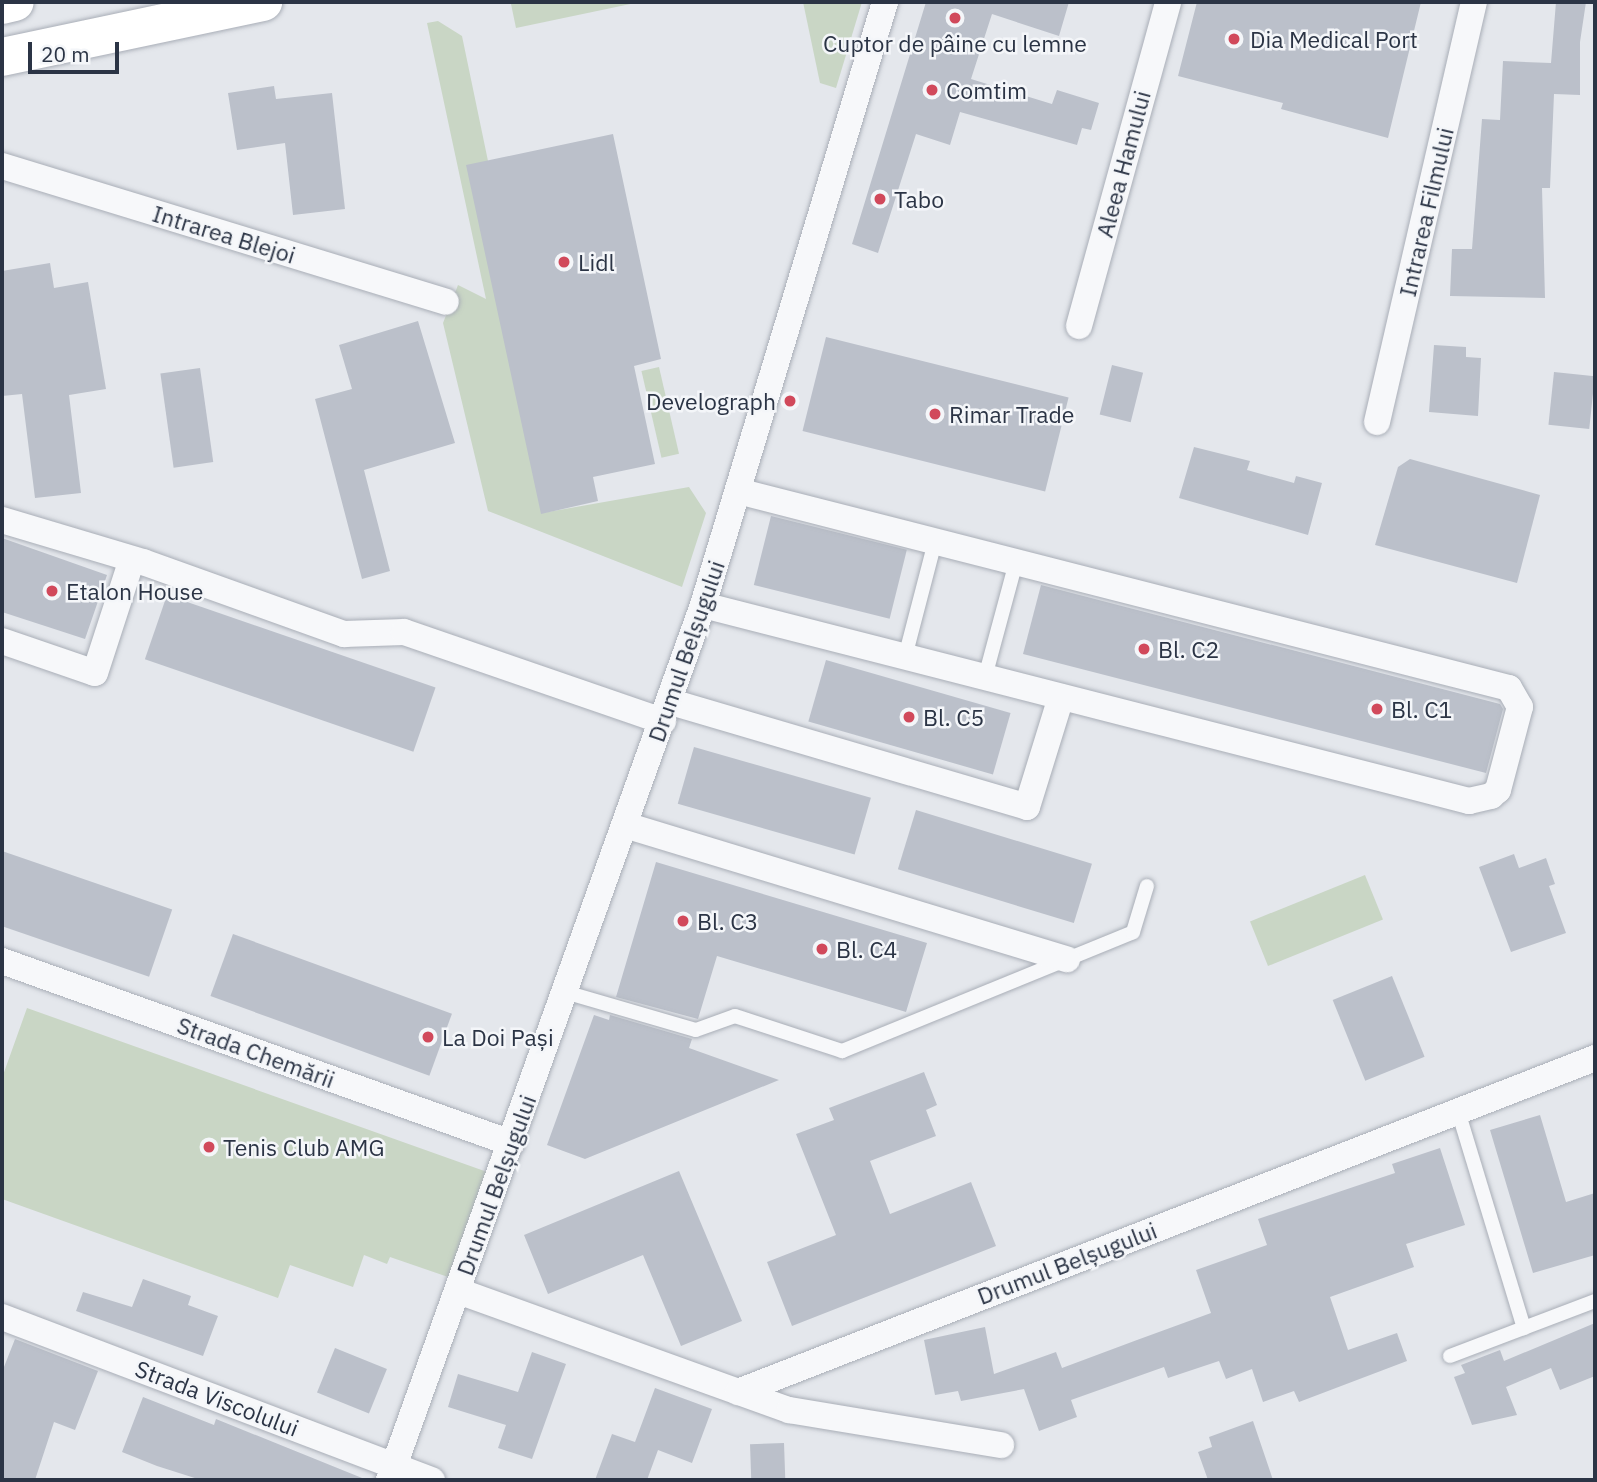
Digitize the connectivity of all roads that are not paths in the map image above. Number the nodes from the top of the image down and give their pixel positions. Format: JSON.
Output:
{"nodes":[{"id":1,"x":15,"y":2,"type":"edge"},
{"id":2,"x":263,"y":2,"type":"edge"},
{"id":3,"x":885,"y":2,"type":"edge"},
{"id":4,"x":1168,"y":2,"type":"edge"},
{"id":5,"x":1474,"y":2,"type":"edge"},
{"id":6,"x":2,"y":5,"type":"edge"},
{"id":7,"x":2,"y":57,"type":"edge"},
{"id":8,"x":2,"y":166,"type":"edge"},
{"id":9,"x":446,"y":302,"type":"dead end"},
{"id":10,"x":1079,"y":326,"type":"dead end"},
{"id":11,"x":1377,"y":422,"type":"dead end"},
{"id":12,"x":738,"y":491,"type":"junction"},
{"id":13,"x":2,"y":520,"type":"edge"},
{"id":14,"x":934,"y":542,"type":"junction"},
{"id":15,"x":131,"y":562,"type":"junction"},
{"id":16,"x":1016,"y":562,"type":"junction"},
{"id":17,"x":704,"y":605,"type":"junction"},
{"id":18,"x":2,"y":641,"type":"edge"},
{"id":19,"x":905,"y":657,"type":"junction"},
{"id":20,"x":985,"y":677,"type":"junction"},
{"id":21,"x":1061,"y":697,"type":"junction"},
{"id":22,"x":667,"y":711,"type":"junction"},
{"id":23,"x":625,"y":825,"type":"junction"},
{"id":24,"x":1147,"y":886,"type":"dead end"},
{"id":25,"x":1068,"y":959,"type":"junction"},
{"id":26,"x":2,"y":961,"type":"edge"},
{"id":27,"x":565,"y":992,"type":"junction"},
{"id":28,"x":1595,"y":1058,"type":"edge"},
{"id":29,"x":1458,"y":1111,"type":"junction"},
{"id":30,"x":511,"y":1143,"type":"junction"},
{"id":31,"x":458,"y":1292,"type":"junction"},
{"id":32,"x":1595,"y":1301,"type":"edge"},
{"id":33,"x":2,"y":1317,"type":"edge"},
{"id":34,"x":1524,"y":1328,"type":"junction"},
{"id":35,"x":1450,"y":1356,"type":"dead end"},
{"id":36,"x":738,"y":1392,"type":"junction"},
{"id":37,"x":1001,"y":1446,"type":"dead end"},
{"id":38,"x":391,"y":1473,"type":"edge"},
{"id":39,"x":432,"y":1480,"type":"edge"}],
"edges":[{"from":1,"to":6,"type":"main road"},
{"from":2,"to":7,"type":"main road"},
{"from":3,"to":12,"type":"street","name":"Drumul Belșugului"},
{"from":4,"to":10,"type":"street","name":"Aleea Hamului"},
{"from":5,"to":11,"type":"street","name":"Intrarea Filmului"},
{"from":8,"to":9,"type":"street","name":"Intrarea Blejoi"},
{"from":12,"to":14,"type":"street"},
{"from":12,"to":17,"type":"street","name":"Drumul Belșugului"},
{"from":13,"to":15,"type":"street"},
{"from":14,"to":16,"type":"street"},
{"from":14,"to":19,"type":"lane"},
{"from":15,"to":18,"type":"street"},
{"from":15,"to":22,"type":"street"},
{"from":16,"to":20,"type":"lane"},
{"from":16,"to":21,"type":"street"},
{"from":17,"to":19,"type":"street"},
{"from":17,"to":22,"type":"street","name":"Drumul Belșugului"},
{"from":19,"to":20,"type":"street"},
{"from":20,"to":21,"type":"street"},
{"from":21,"to":22,"type":"street"},
{"from":22,"to":23,"type":"street","name":"Drumul Belșugului"},
{"from":23,"to":25,"type":"street"},
{"from":23,"to":27,"type":"street","name":"Drumul Belșugului"},
{"from":24,"to":25,"type":"lane"},
{"from":25,"to":27,"type":"lane"},
{"from":26,"to":30,"type":"street","name":"Strada Chemării"},
{"from":27,"to":30,"type":"street","name":"Drumul Belșugului"},
{"from":28,"to":29,"type":"street","name":"Drumul Belșugului"},
{"from":29,"to":34,"type":"lane"},
{"from":29,"to":36,"type":"street","name":"Drumul Belșugului"},
{"from":30,"to":31,"type":"street","name":"Drumul Belșugului"},
{"from":31,"to":36,"type":"street","name":"Drumul Belșugului"},
{"from":31,"to":38,"type":"street","name":"Drumul Belșugului"},
{"from":32,"to":34,"type":"lane"},
{"from":33,"to":38,"type":"street","name":"Strada Viscolului"},
{"from":34,"to":35,"type":"lane"},
{"from":36,"to":37,"type":"street"},
{"from":38,"to":39,"type":"street","name":"Strada Viscolului"}]}
